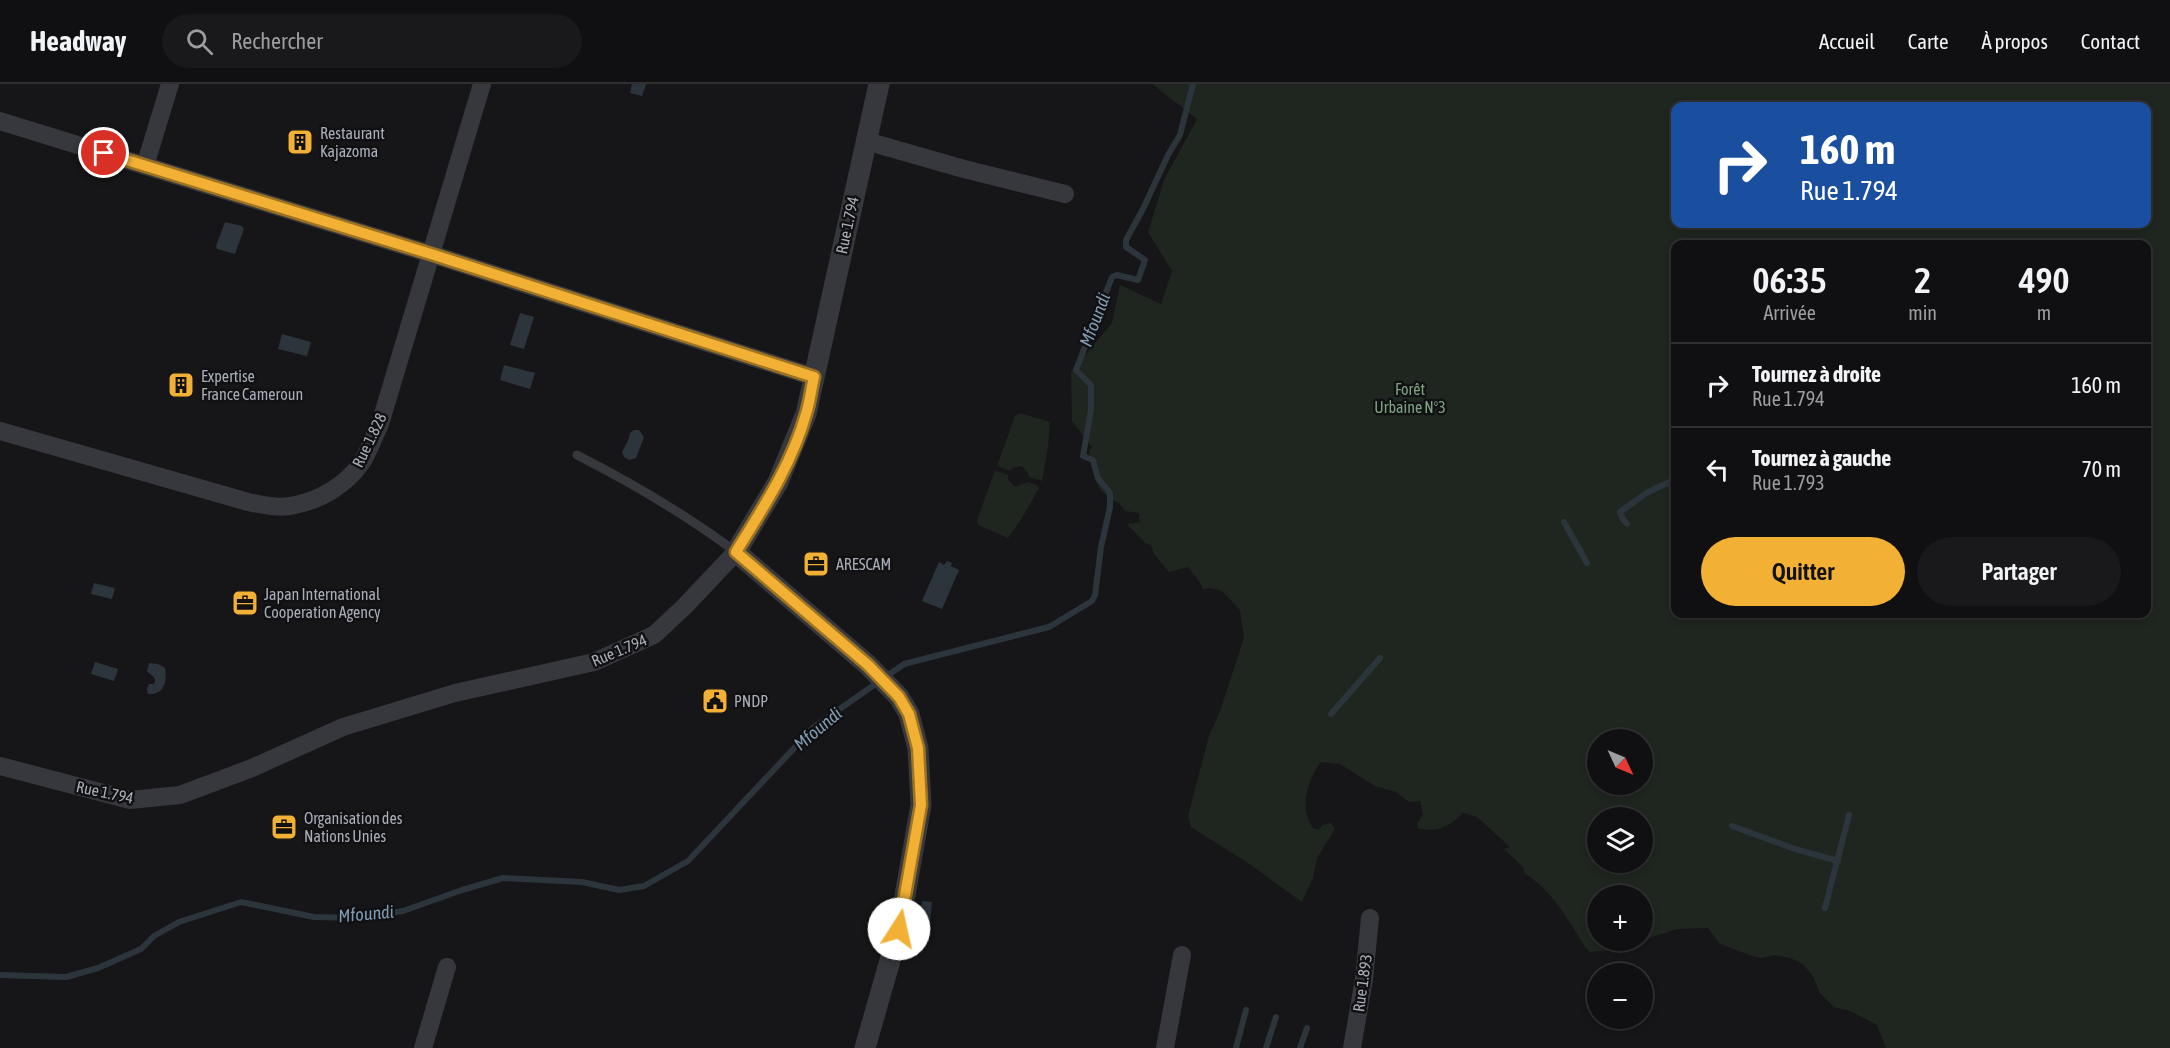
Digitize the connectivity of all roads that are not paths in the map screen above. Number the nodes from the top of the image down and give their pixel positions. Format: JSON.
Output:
{"nodes":[{"id":1,"x":170,"y":84,"type":"edge"},
{"id":2,"x":483,"y":84,"type":"edge"},
{"id":3,"x":879,"y":84,"type":"edge"},
{"id":4,"x":0,"y":121,"type":"edge"},
{"id":5,"x":866,"y":141,"type":"junction"},
{"id":6,"x":145,"y":166,"type":"junction"},
{"id":7,"x":1065,"y":194,"type":"dead end"},
{"id":8,"x":431,"y":254,"type":"junction"},
{"id":9,"x":814,"y":377,"type":"junction"},
{"id":10,"x":0,"y":431,"type":"edge"},
{"id":11,"x":577,"y":455,"type":"dead end"},
{"id":12,"x":736,"y":552,"type":"junction"},
{"id":13,"x":0,"y":766,"type":"edge"},
{"id":14,"x":1370,"y":918,"type":"dead end"},
{"id":15,"x":1182,"y":955,"type":"dead end"},
{"id":16,"x":447,"y":968,"type":"dead end"},
{"id":17,"x":423,"y":1048,"type":"edge"},
{"id":18,"x":865,"y":1048,"type":"edge"},
{"id":19,"x":1165,"y":1048,"type":"edge"},
{"id":20,"x":1352,"y":1048,"type":"edge"}],
"edges":[{"from":1,"to":6,"type":"street"},
{"from":2,"to":8,"type":"street","name":"Rue 1.828"},
{"from":3,"to":5,"type":"street","name":"Rue 1.794"},
{"from":4,"to":6,"type":"street"},
{"from":5,"to":7,"type":"street"},
{"from":5,"to":9,"type":"street","name":"Rue 1.794"},
{"from":6,"to":8,"type":"street"},
{"from":8,"to":9,"type":"street"},
{"from":8,"to":10,"type":"street","name":"Rue 1.828"},
{"from":9,"to":12,"type":"street","name":"Rue 1.794"},
{"from":11,"to":12,"type":"lane"},
{"from":12,"to":13,"type":"street","name":"Rue 1.794"},
{"from":12,"to":18,"type":"street"},
{"from":14,"to":20,"type":"street","name":"Rue 1.893"},
{"from":15,"to":19,"type":"street"},
{"from":16,"to":17,"type":"street"}]}
